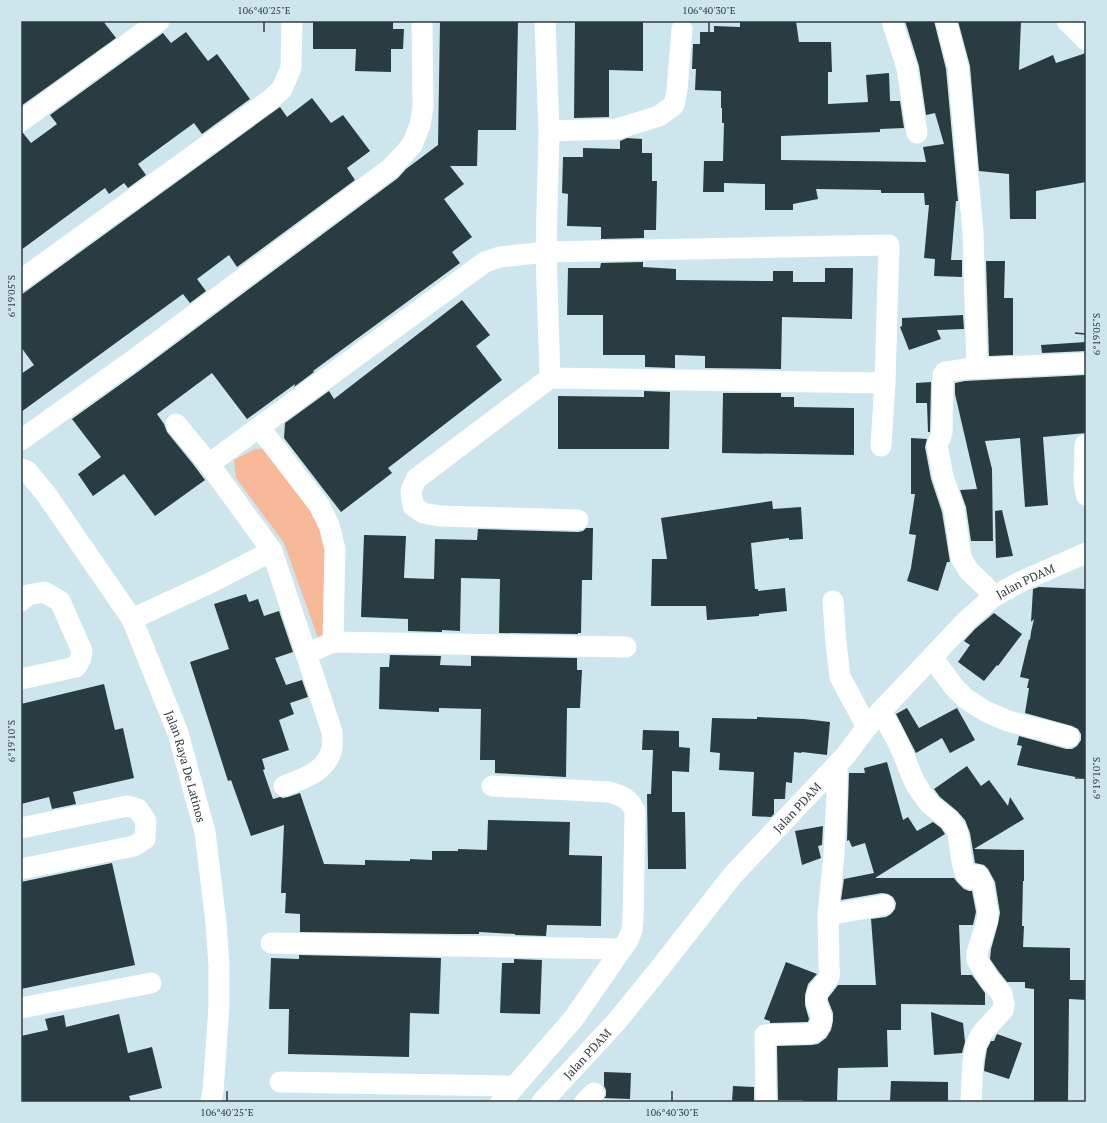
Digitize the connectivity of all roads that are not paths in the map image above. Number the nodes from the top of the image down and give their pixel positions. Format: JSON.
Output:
{"nodes":[{"id":1,"x":159,"y":21,"type":"edge"},
{"id":2,"x":292,"y":21,"type":"edge"},
{"id":3,"x":422,"y":21,"type":"edge"},
{"id":4,"x":545,"y":21,"type":"edge"},
{"id":5,"x":892,"y":21,"type":"edge"},
{"id":6,"x":946,"y":21,"type":"edge"},
{"id":7,"x":1067,"y":21,"type":"edge"},
{"id":8,"x":682,"y":29,"type":"dead end"},
{"id":9,"x":1086,"y":40,"type":"edge"},
{"id":10,"x":21,"y":121,"type":"edge"},
{"id":11,"x":549,"y":131,"type":"junction"},
{"id":12,"x":917,"y":133,"type":"dead end"},
{"id":13,"x":546,"y":252,"type":"junction"},
{"id":14,"x":21,"y":280,"type":"edge"},
{"id":15,"x":1086,"y":363,"type":"edge"},
{"id":16,"x":977,"y":368,"type":"junction"},
{"id":17,"x":550,"y":378,"type":"junction"},
{"id":18,"x":884,"y":383,"type":"junction"},
{"id":19,"x":176,"y":424,"type":"dead end"},
{"id":20,"x":259,"y":427,"type":"junction"},
{"id":21,"x":22,"y":437,"type":"edge"},
{"id":22,"x":1085,"y":445,"type":"edge"},
{"id":23,"x":881,"y":446,"type":"dead end"},
{"id":24,"x":209,"y":464,"type":"junction"},
{"id":25,"x":24,"y":470,"type":"edge"},
{"id":26,"x":1086,"y":495,"type":"edge"},
{"id":27,"x":578,"y":520,"type":"dead end"},
{"id":28,"x":272,"y":551,"type":"junction"},
{"id":29,"x":1086,"y":553,"type":"edge"},
{"id":30,"x":993,"y":597,"type":"junction"},
{"id":31,"x":21,"y":601,"type":"edge"},
{"id":32,"x":833,"y":601,"type":"dead end"},
{"id":33,"x":132,"y":619,"type":"junction"},
{"id":34,"x":333,"y":642,"type":"junction"},
{"id":35,"x":626,"y":647,"type":"dead end"},
{"id":36,"x":306,"y":654,"type":"junction"},
{"id":37,"x":932,"y":657,"type":"junction"},
{"id":38,"x":21,"y":679,"type":"edge"},
{"id":39,"x":881,"y":711,"type":"junction"},
{"id":40,"x":867,"y":727,"type":"junction"},
{"id":41,"x":1069,"y":737,"type":"dead end"},
{"id":42,"x":837,"y":765,"type":"junction"},
{"id":43,"x":284,"y":786,"type":"dead end"},
{"id":44,"x":492,"y":786,"type":"dead end"},
{"id":45,"x":21,"y":828,"type":"edge"},
{"id":46,"x":21,"y":869,"type":"edge"},
{"id":47,"x":884,"y":905,"type":"dead end"},
{"id":48,"x":828,"y":915,"type":"junction"},
{"id":49,"x":270,"y":943,"type":"dead end"},
{"id":50,"x":621,"y":949,"type":"junction"},
{"id":51,"x":151,"y":983,"type":"dead end"},
{"id":52,"x":21,"y":1008,"type":"edge"},
{"id":53,"x":280,"y":1082,"type":"dead end"},
{"id":54,"x":515,"y":1086,"type":"junction"},
{"id":55,"x":211,"y":1102,"type":"edge"},
{"id":56,"x":502,"y":1102,"type":"edge"},
{"id":57,"x":542,"y":1102,"type":"edge"},
{"id":58,"x":766,"y":1102,"type":"edge"},
{"id":59,"x":971,"y":1102,"type":"edge"}],
"edges":[{"from":1,"to":10,"type":"street"},
{"from":2,"to":14,"type":"street"},
{"from":3,"to":21,"type":"street"},
{"from":4,"to":11,"type":"street"},
{"from":5,"to":12,"type":"street"},
{"from":6,"to":16,"type":"street"},
{"from":7,"to":9,"type":"street"},
{"from":8,"to":11,"type":"street"},
{"from":11,"to":13,"type":"street"},
{"from":13,"to":17,"type":"street"},
{"from":13,"to":18,"type":"street"},
{"from":13,"to":20,"type":"street"},
{"from":15,"to":16,"type":"street"},
{"from":16,"to":30,"type":"street"},
{"from":17,"to":18,"type":"street"},
{"from":17,"to":27,"type":"street"},
{"from":18,"to":23,"type":"street"},
{"from":19,"to":24,"type":"street"},
{"from":20,"to":24,"type":"street"},
{"from":20,"to":34,"type":"street"},
{"from":21,"to":25,"type":"street"},
{"from":22,"to":26,"type":"street"},
{"from":24,"to":28,"type":"street"},
{"from":25,"to":33,"type":"street","name":"Jalan Raya De Latinos"},
{"from":28,"to":33,"type":"street"},
{"from":28,"to":36,"type":"street"},
{"from":29,"to":30,"type":"street","name":"Jalan PDAM"},
{"from":30,"to":37,"type":"street","name":"Jalan PDAM"},
{"from":31,"to":38,"type":"street"},
{"from":32,"to":40,"type":"street"},
{"from":33,"to":55,"type":"street","name":"Jalan Raya De Latinos"},
{"from":34,"to":35,"type":"street"},
{"from":34,"to":36,"type":"street"},
{"from":36,"to":43,"type":"street"},
{"from":37,"to":39,"type":"street","name":"Jalan PDAM"},
{"from":37,"to":41,"type":"street"},
{"from":39,"to":40,"type":"street","name":"Jalan PDAM"},
{"from":39,"to":59,"type":"street"},
{"from":40,"to":42,"type":"street","name":"Jalan PDAM"},
{"from":42,"to":48,"type":"street"},
{"from":42,"to":57,"type":"street","name":"Jalan PDAM"},
{"from":44,"to":50,"type":"street"},
{"from":45,"to":46,"type":"street"},
{"from":47,"to":48,"type":"street"},
{"from":48,"to":58,"type":"street"},
{"from":49,"to":50,"type":"street"},
{"from":50,"to":54,"type":"street"},
{"from":51,"to":52,"type":"street"},
{"from":53,"to":54,"type":"street"},
{"from":54,"to":56,"type":"street"}]}
